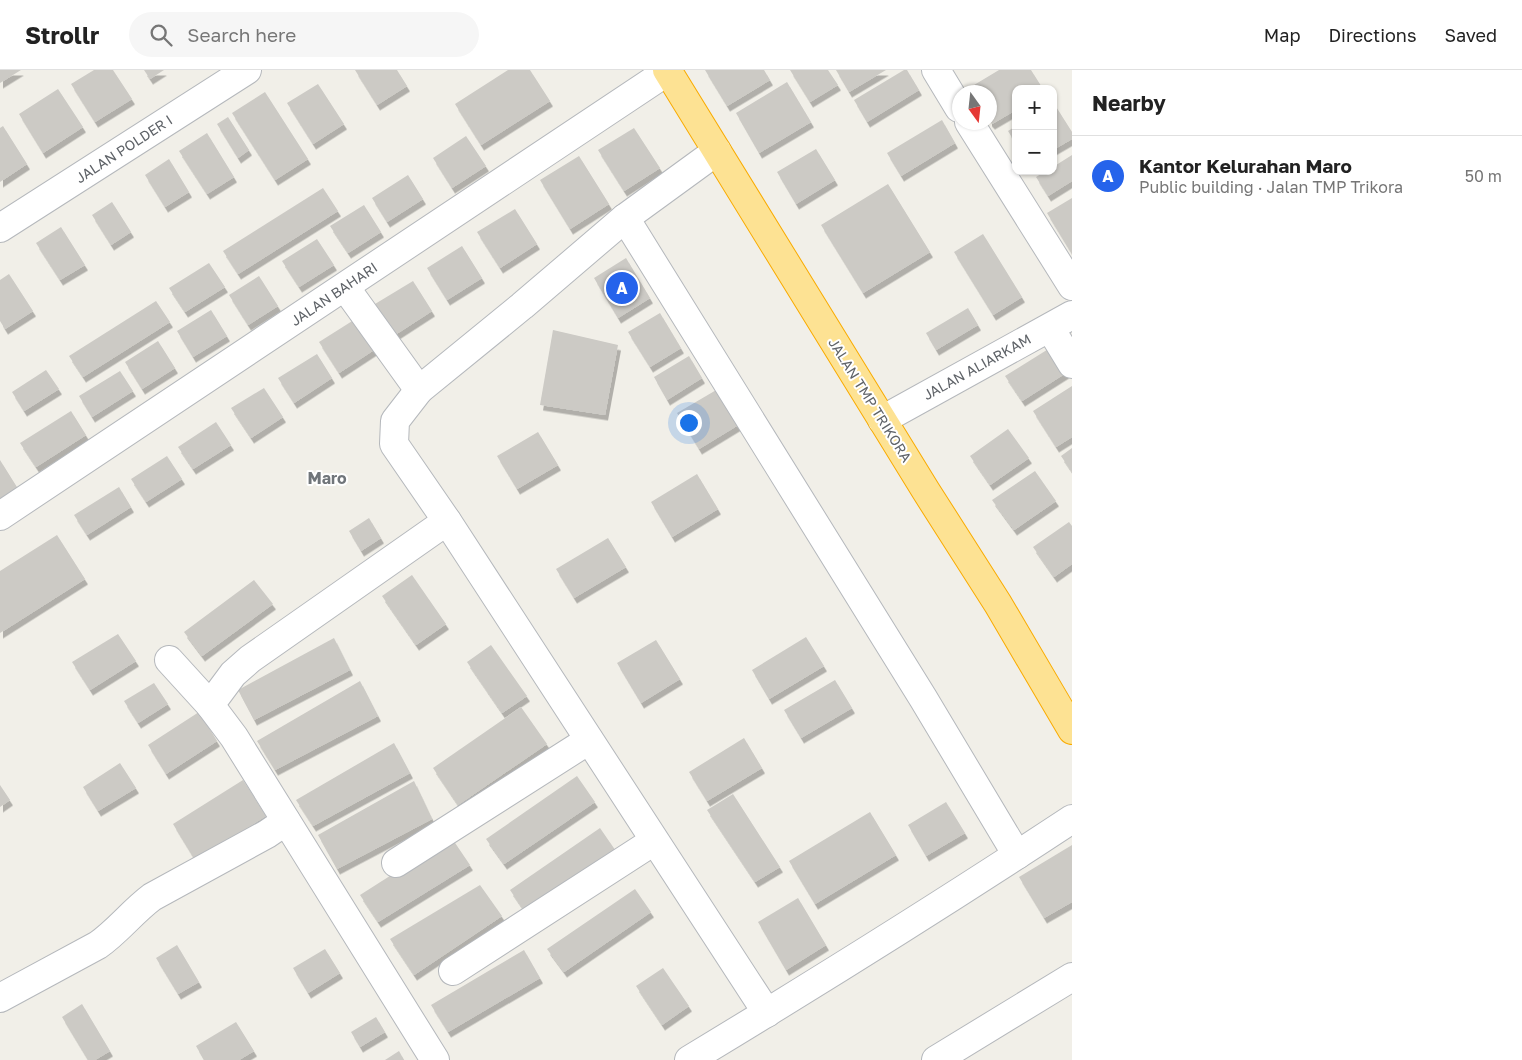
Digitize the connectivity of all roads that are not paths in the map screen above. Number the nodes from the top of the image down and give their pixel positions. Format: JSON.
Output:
{"nodes":[{"id":1,"x":247,"y":70,"type":"edge"},
{"id":2,"x":936,"y":70,"type":"edge"},
{"id":3,"x":668,"y":71,"type":"edge"},
{"id":4,"x":952,"y":95,"type":"edge"},
{"id":5,"x":974,"y":130,"type":"edge"},
{"id":6,"x":717,"y":151,"type":"junction"},
{"id":7,"x":625,"y":218,"type":"junction"},
{"id":8,"x":0,"y":228,"type":"edge"},
{"id":9,"x":1072,"y":286,"type":"edge"},
{"id":10,"x":345,"y":287,"type":"junction"},
{"id":11,"x":1061,"y":322,"type":"edge"},
{"id":12,"x":1072,"y":364,"type":"edge"},
{"id":13,"x":419,"y":390,"type":"junction"},
{"id":14,"x":882,"y":420,"type":"junction"},
{"id":15,"x":0,"y":516,"type":"edge"},
{"id":16,"x":447,"y":521,"type":"junction"},
{"id":17,"x":169,"y":660,"type":"dead end"},
{"id":18,"x":210,"y":705,"type":"junction"},
{"id":19,"x":1072,"y":730,"type":"edge"},
{"id":20,"x":590,"y":740,"type":"junction"},
{"id":21,"x":1072,"y":819,"type":"edge"},
{"id":22,"x":286,"y":821,"type":"junction"},
{"id":23,"x":654,"y":841,"type":"junction"},
{"id":24,"x":1017,"y":855,"type":"junction"},
{"id":25,"x":396,"y":863,"type":"dead end"},
{"id":26,"x":453,"y":971,"type":"dead end"},
{"id":27,"x":1072,"y":977,"type":"edge"},
{"id":28,"x":0,"y":998,"type":"edge"},
{"id":29,"x":767,"y":1013,"type":"junction"},
{"id":30,"x":434,"y":1060,"type":"edge"},
{"id":31,"x":689,"y":1060,"type":"edge"},
{"id":32,"x":936,"y":1060,"type":"edge"}],
"edges":[{"from":1,"to":8,"type":"street","name":"JALAN POLDER I"},
{"from":2,"to":4,"type":"street"},
{"from":3,"to":6,"type":"highway","name":"JALAN TMP TRIKORA"},
{"from":3,"to":10,"type":"street","name":"JALAN BAHARI"},
{"from":5,"to":9,"type":"street"},
{"from":6,"to":7,"type":"street"},
{"from":6,"to":14,"type":"highway","name":"JALAN TMP TRIKORA"},
{"from":7,"to":13,"type":"street"},
{"from":7,"to":24,"type":"street"},
{"from":10,"to":13,"type":"street"},
{"from":10,"to":15,"type":"street","name":"JALAN BAHARI"},
{"from":11,"to":12,"type":"street"},
{"from":11,"to":14,"type":"street","name":"JALAN ALIARKAM"},
{"from":13,"to":16,"type":"street"},
{"from":14,"to":19,"type":"highway","name":"JALAN TMP TRIKORA"},
{"from":16,"to":18,"type":"street"},
{"from":16,"to":20,"type":"street"},
{"from":17,"to":18,"type":"street"},
{"from":18,"to":22,"type":"street"},
{"from":20,"to":23,"type":"street"},
{"from":20,"to":25,"type":"street"},
{"from":21,"to":24,"type":"street"},
{"from":22,"to":28,"type":"street"},
{"from":22,"to":30,"type":"street"},
{"from":23,"to":26,"type":"street"},
{"from":23,"to":29,"type":"street"},
{"from":24,"to":29,"type":"street"},
{"from":27,"to":32,"type":"street"},
{"from":29,"to":31,"type":"street"}]}
